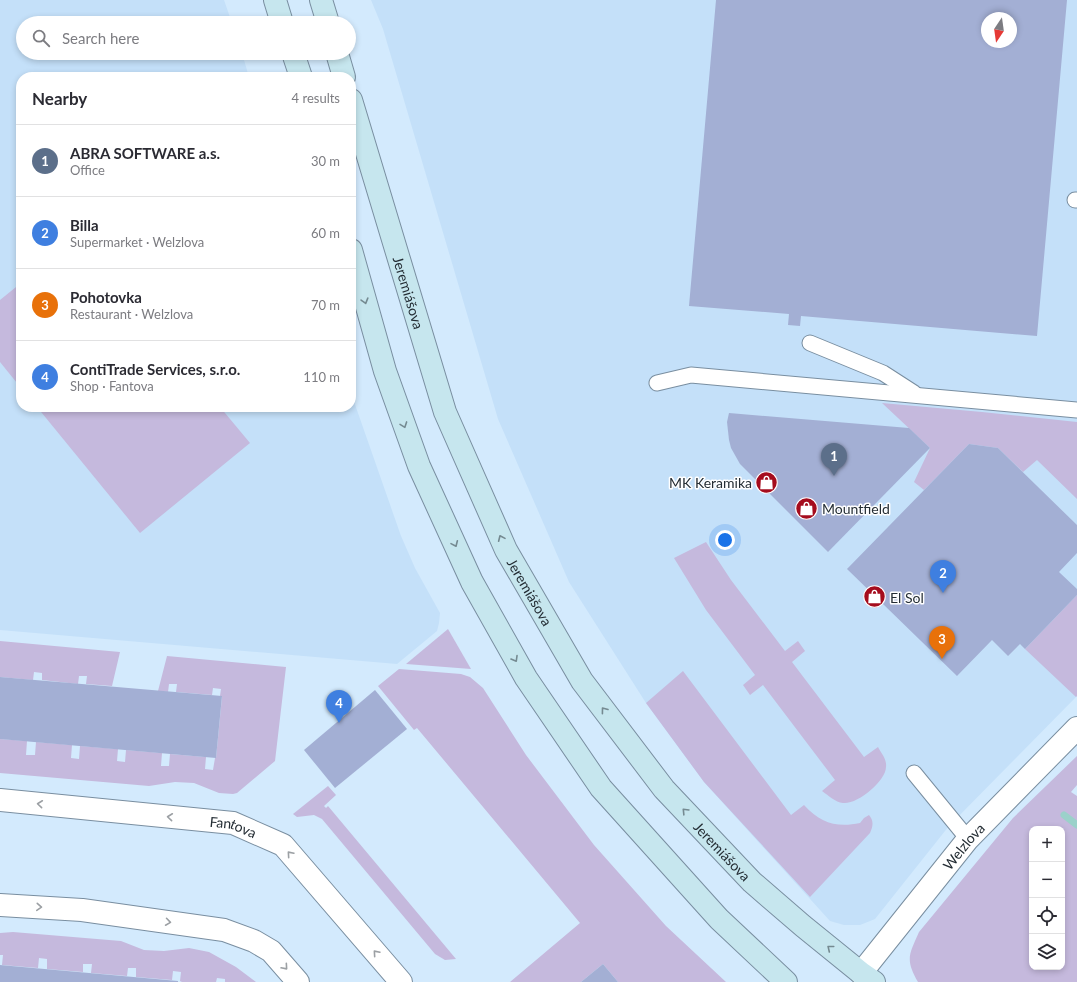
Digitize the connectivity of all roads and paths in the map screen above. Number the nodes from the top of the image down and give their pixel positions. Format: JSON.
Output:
{"nodes":[{"id":1,"x":275,"y":0,"type":"edge"},
{"id":2,"x":321,"y":0,"type":"edge"},
{"id":3,"x":280,"y":16,"type":"edge"},
{"id":4,"x":326,"y":16,"type":"edge"},
{"id":5,"x":295,"y":60,"type":"edge"},
{"id":6,"x":339,"y":60,"type":"edge"},
{"id":7,"x":299,"y":72,"type":"edge"},
{"id":8,"x":343,"y":72,"type":"edge"},
{"id":9,"x":356,"y":117,"type":"edge"},
{"id":10,"x":356,"y":268,"type":"edge"},
{"id":11,"x":810,"y":343,"type":"dead end"},
{"id":12,"x":656,"y":383,"type":"dead end"},
{"id":13,"x":916,"y":395,"type":"junction"},
{"id":14,"x":1077,"y":410,"type":"edge"},
{"id":15,"x":1077,"y":728,"type":"edge"},
{"id":16,"x":914,"y":773,"type":"dead end"},
{"id":17,"x":0,"y":800,"type":"edge"},
{"id":18,"x":968,"y":838,"type":"junction"},
{"id":19,"x":0,"y":905,"type":"edge"},
{"id":20,"x":863,"y":979,"type":"edge"},
{"id":21,"x":298,"y":982,"type":"edge"},
{"id":22,"x":401,"y":982,"type":"edge"},
{"id":23,"x":786,"y":982,"type":"edge"}],
"edges":[{"from":1,"to":3,"type":"main road"},
{"from":2,"to":4,"type":"main road"},
{"from":5,"to":7,"type":"main road"},
{"from":6,"to":8,"type":"main road"},
{"from":20,"to":9,"type":"main road","name":"Jeremiášova","one_way":true},
{"from":10,"to":23,"type":"main road","one_way":true},
{"from":11,"to":13,"type":"lane"},
{"from":12,"to":13,"type":"lane"},
{"from":13,"to":14,"type":"lane"},
{"from":15,"to":18,"type":"street","name":"Welzlova"},
{"from":16,"to":18,"type":"lane"},
{"from":22,"to":17,"type":"street","name":"Fantova","one_way":true},
{"from":18,"to":20,"type":"street","name":"Welzlova"},
{"from":19,"to":21,"type":"street","one_way":true}]}
